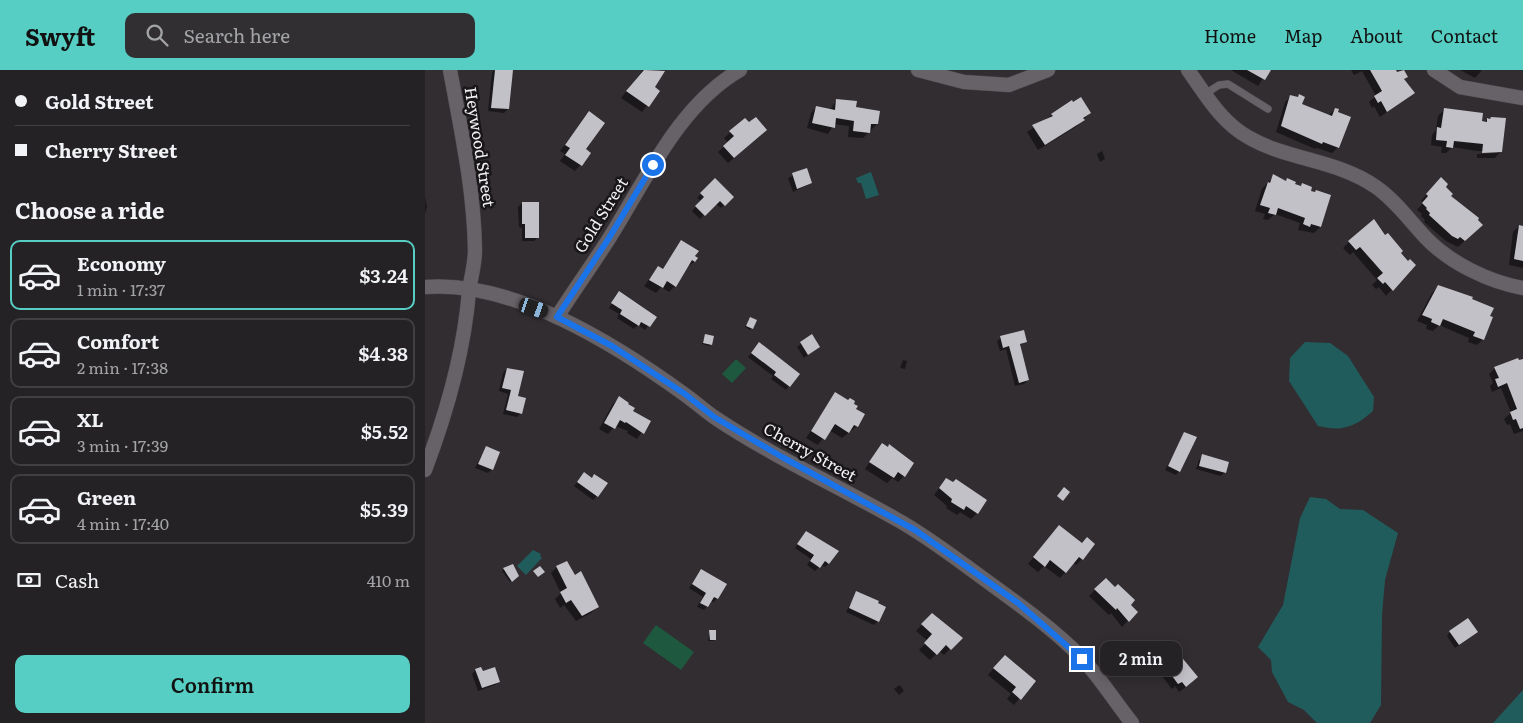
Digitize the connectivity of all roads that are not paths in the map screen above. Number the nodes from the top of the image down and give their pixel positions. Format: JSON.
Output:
{"nodes":[{"id":1,"x":450,"y":70,"type":"edge"},
{"id":2,"x":739,"y":70,"type":"edge"},
{"id":3,"x":917,"y":70,"type":"edge"},
{"id":4,"x":1048,"y":70,"type":"edge"},
{"id":5,"x":1188,"y":70,"type":"edge"},
{"id":6,"x":1434,"y":70,"type":"edge"},
{"id":7,"x":1205,"y":94,"type":"junction"},
{"id":8,"x":1523,"y":98,"type":"edge"},
{"id":9,"x":1268,"y":109,"type":"dead end"},
{"id":10,"x":425,"y":287,"type":"edge"},
{"id":11,"x":1523,"y":288,"type":"edge"},
{"id":12,"x":469,"y":289,"type":"junction"},
{"id":13,"x":557,"y":317,"type":"junction"},
{"id":14,"x":425,"y":470,"type":"edge"},
{"id":15,"x":1133,"y":723,"type":"edge"}],
"edges":[{"from":1,"to":12,"type":"street","name":"Heywood Street"},
{"from":2,"to":13,"type":"street","name":"Gold Street"},
{"from":3,"to":4,"type":"street"},
{"from":5,"to":7,"type":"street"},
{"from":6,"to":8,"type":"street"},
{"from":7,"to":9,"type":"lane"},
{"from":7,"to":11,"type":"street"},
{"from":10,"to":12,"type":"street","name":"Cherry Street"},
{"from":12,"to":13,"type":"street","name":"Cherry Street"},
{"from":12,"to":14,"type":"street","name":"Heywood Street"},
{"from":13,"to":15,"type":"street","name":"Cherry Street"}]}
